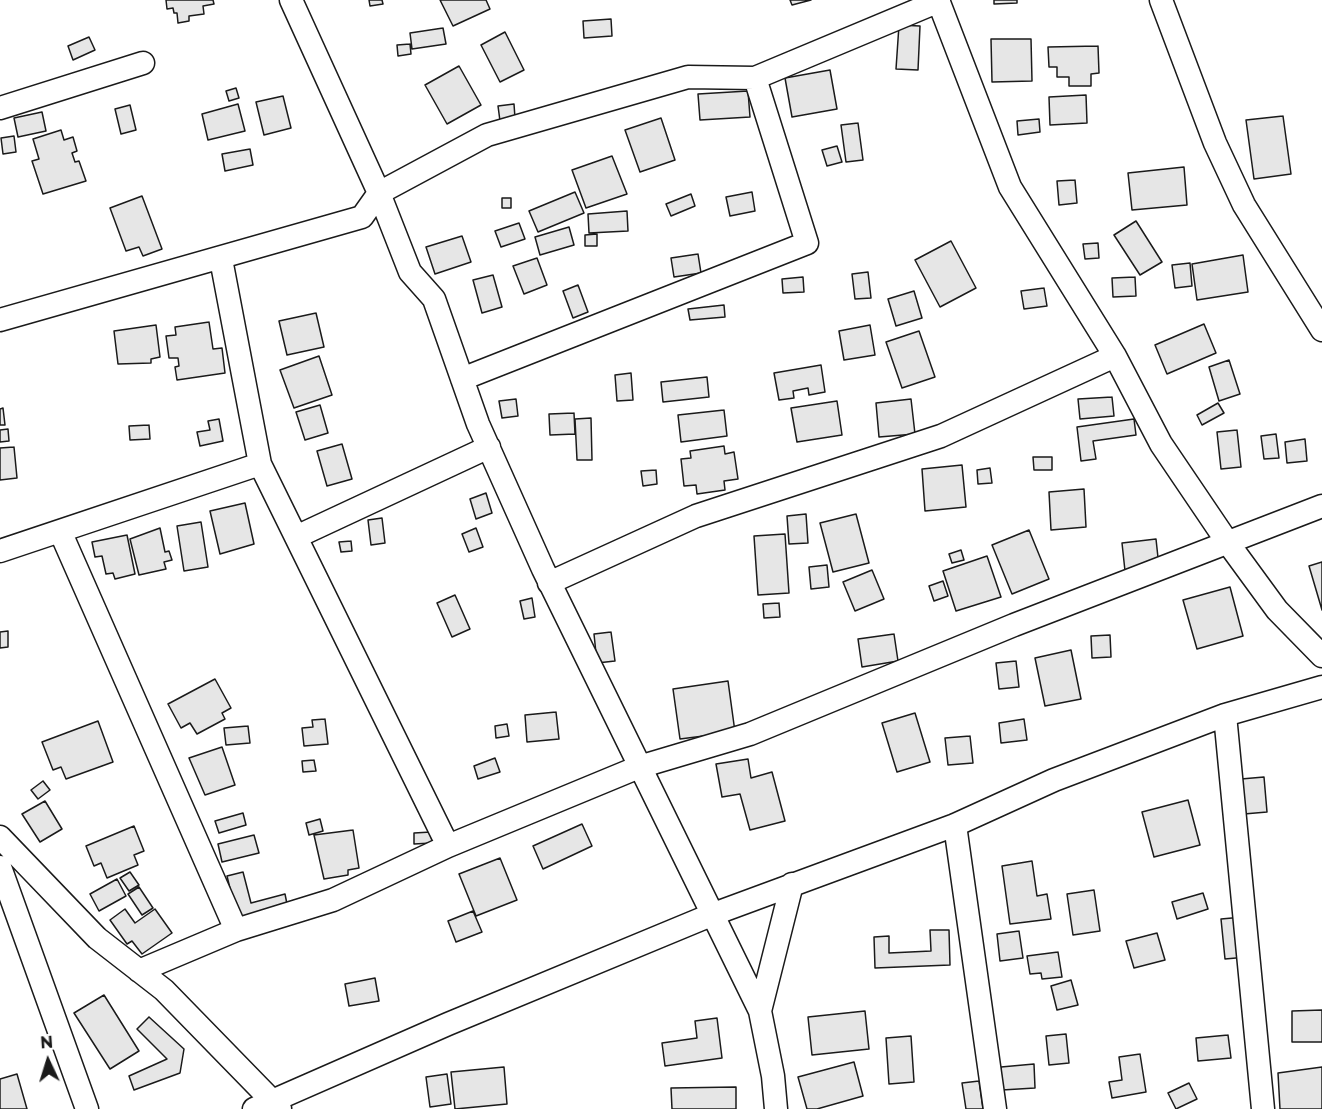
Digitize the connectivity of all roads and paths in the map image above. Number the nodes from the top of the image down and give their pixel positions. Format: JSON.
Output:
{"nodes":[{"id":1,"x":291,"y":0,"type":"edge"},
{"id":2,"x":939,"y":0,"type":"edge"},
{"id":3,"x":1161,"y":0,"type":"edge"},
{"id":4,"x":143,"y":63,"type":"dead end"},
{"id":5,"x":755,"y":78,"type":"junction"},
{"id":6,"x":0,"y":108,"type":"edge"},
{"id":7,"x":379,"y":193,"type":"junction"},
{"id":8,"x":221,"y":259,"type":"junction"},
{"id":9,"x":0,"y":320,"type":"edge"},
{"id":10,"x":1322,"y":330,"type":"edge"},
{"id":11,"x":1115,"y":356,"type":"junction"},
{"id":12,"x":462,"y":379,"type":"junction"},
{"id":13,"x":489,"y":447,"type":"junction"},
{"id":14,"x":260,"y":465,"type":"junction"},
{"id":15,"x":1322,"y":506,"type":"edge"},
{"id":16,"x":60,"y":531,"type":"junction"},
{"id":17,"x":296,"y":537,"type":"junction"},
{"id":18,"x":1228,"y":543,"type":"junction"},
{"id":19,"x":0,"y":551,"type":"edge"},
{"id":20,"x":549,"y":583,"type":"junction"},
{"id":21,"x":1322,"y":656,"type":"edge"},
{"id":22,"x":1322,"y":687,"type":"edge"},
{"id":23,"x":1225,"y":715,"type":"junction"},
{"id":24,"x":639,"y":767,"type":"junction"},
{"id":25,"x":955,"y":825,"type":"junction"},
{"id":26,"x":0,"y":837,"type":"edge"},
{"id":27,"x":448,"y":846,"type":"junction"},
{"id":28,"x":0,"y":867,"type":"edge"},
{"id":29,"x":792,"y":884,"type":"junction"},
{"id":30,"x":711,"y":915,"type":"junction"},
{"id":31,"x":236,"y":930,"type":"junction"},
{"id":32,"x":139,"y":971,"type":"junction"},
{"id":33,"x":760,"y":1011,"type":"junction"},
{"id":34,"x":268,"y":1106,"type":"edge"},
{"id":35,"x":87,"y":1109,"type":"edge"},
{"id":36,"x":776,"y":1109,"type":"edge"},
{"id":37,"x":995,"y":1109,"type":"edge"},
{"id":38,"x":1263,"y":1109,"type":"edge"}],
"edges":[{"from":1,"to":7,"type":"street"},
{"from":2,"to":5,"type":"street"},
{"from":2,"to":11,"type":"street"},
{"from":3,"to":10,"type":"street"},
{"from":4,"to":6,"type":"street"},
{"from":5,"to":7,"type":"street"},
{"from":5,"to":12,"type":"street"},
{"from":7,"to":8,"type":"street"},
{"from":7,"to":12,"type":"street"},
{"from":8,"to":9,"type":"street"},
{"from":8,"to":14,"type":"street"},
{"from":11,"to":18,"type":"street"},
{"from":11,"to":20,"type":"street"},
{"from":12,"to":13,"type":"street"},
{"from":13,"to":17,"type":"street"},
{"from":13,"to":20,"type":"street"},
{"from":14,"to":16,"type":"street"},
{"from":14,"to":17,"type":"street"},
{"from":15,"to":18,"type":"street"},
{"from":16,"to":19,"type":"street"},
{"from":16,"to":31,"type":"street"},
{"from":17,"to":27,"type":"street"},
{"from":18,"to":21,"type":"street"},
{"from":18,"to":24,"type":"street"},
{"from":20,"to":24,"type":"street"},
{"from":22,"to":23,"type":"street"},
{"from":23,"to":25,"type":"street"},
{"from":23,"to":38,"type":"street"},
{"from":24,"to":27,"type":"street"},
{"from":24,"to":30,"type":"street"},
{"from":25,"to":29,"type":"street"},
{"from":25,"to":37,"type":"street"},
{"from":26,"to":32,"type":"street"},
{"from":27,"to":31,"type":"street"},
{"from":28,"to":35,"type":"street"},
{"from":29,"to":30,"type":"street"},
{"from":29,"to":33,"type":"street"},
{"from":30,"to":33,"type":"street"},
{"from":30,"to":34,"type":"street"},
{"from":31,"to":32,"type":"street"},
{"from":32,"to":34,"type":"street"},
{"from":33,"to":36,"type":"street"}]}
